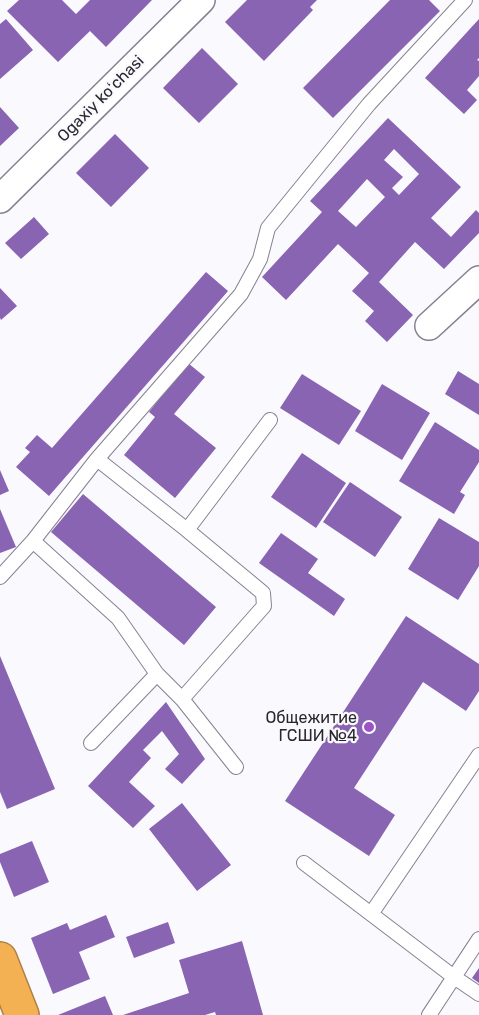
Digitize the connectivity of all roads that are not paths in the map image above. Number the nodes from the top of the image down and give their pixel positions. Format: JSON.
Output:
{"nodes":[{"id":1,"x":201,"y":0,"type":"edge"},
{"id":2,"x":465,"y":0,"type":"edge"},
{"id":3,"x":0,"y":199,"type":"edge"},
{"id":4,"x":479,"y":280,"type":"edge"},
{"id":5,"x":429,"y":326,"type":"dead end"},
{"id":6,"x":270,"y":420,"type":"dead end"},
{"id":7,"x":98,"y":459,"type":"junction"},
{"id":8,"x":187,"y":530,"type":"junction"},
{"id":9,"x":33,"y":541,"type":"junction"},
{"id":10,"x":0,"y":577,"type":"edge"},
{"id":11,"x":157,"y":674,"type":"junction"},
{"id":12,"x":182,"y":699,"type":"junction"},
{"id":13,"x":91,"y":743,"type":"dead end"},
{"id":14,"x":479,"y":755,"type":"edge"},
{"id":15,"x":236,"y":767,"type":"dead end"},
{"id":16,"x":304,"y":863,"type":"dead end"},
{"id":17,"x":371,"y":914,"type":"junction"},
{"id":18,"x":479,"y":939,"type":"edge"},
{"id":19,"x":0,"y":959,"type":"edge"},
{"id":20,"x":454,"y":977,"type":"junction"},
{"id":21,"x":479,"y":994,"type":"edge"},
{"id":22,"x":22,"y":1015,"type":"edge"},
{"id":23,"x":429,"y":1015,"type":"edge"}],
"edges":[{"from":1,"to":3,"type":"street","name":"Ogaxiy koʻchasi"},
{"from":2,"to":7,"type":"lane"},
{"from":4,"to":5,"type":"street"},
{"from":6,"to":8,"type":"lane"},
{"from":7,"to":8,"type":"lane"},
{"from":7,"to":9,"type":"lane"},
{"from":8,"to":12,"type":"lane"},
{"from":9,"to":10,"type":"lane"},
{"from":9,"to":11,"type":"lane"},
{"from":11,"to":12,"type":"lane"},
{"from":11,"to":13,"type":"lane"},
{"from":12,"to":15,"type":"lane"},
{"from":14,"to":17,"type":"lane"},
{"from":16,"to":17,"type":"lane"},
{"from":17,"to":20,"type":"lane"},
{"from":18,"to":20,"type":"lane"},
{"from":19,"to":22,"type":"highway"},
{"from":20,"to":21,"type":"lane"},
{"from":20,"to":23,"type":"lane"}]}
